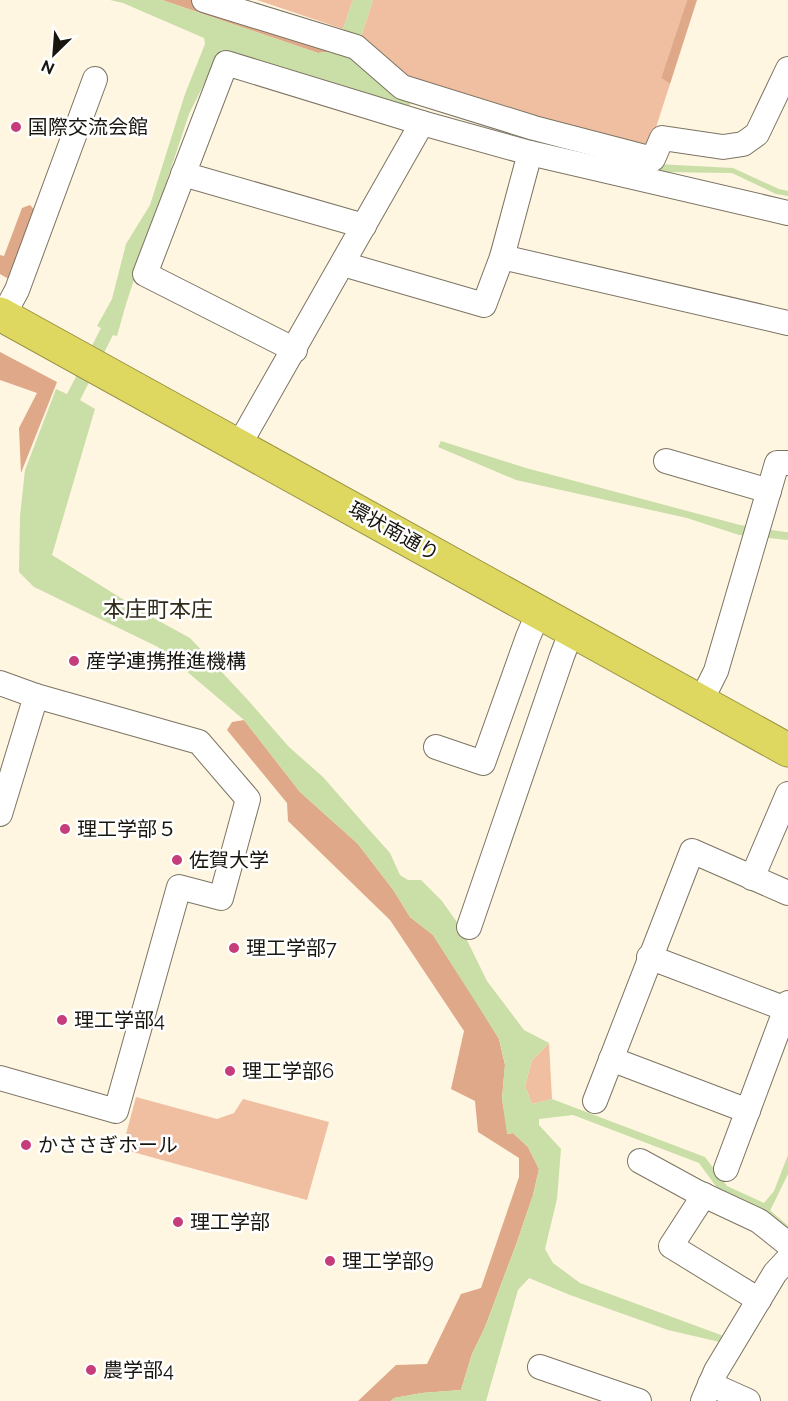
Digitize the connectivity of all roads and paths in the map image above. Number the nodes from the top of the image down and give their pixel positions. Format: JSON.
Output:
{"nodes":[{"id":1,"x":204,"y":0,"type":"edge"},
{"id":2,"x":788,"y":69,"type":"edge"},
{"id":3,"x":95,"y":79,"type":"dead end"},
{"id":4,"x":422,"y":123,"type":"junction"},
{"id":5,"x":530,"y":153,"type":"junction"},
{"id":6,"x":183,"y":174,"type":"junction"},
{"id":7,"x":788,"y":213,"type":"edge"},
{"id":8,"x":364,"y":226,"type":"junction"},
{"id":9,"x":502,"y":257,"type":"junction"},
{"id":10,"x":343,"y":264,"type":"junction"},
{"id":11,"x":2,"y":315,"type":"edge"},
{"id":12,"x":788,"y":322,"type":"edge"},
{"id":13,"x":295,"y":350,"type":"junction"},
{"id":14,"x":239,"y":445,"type":"junction"},
{"id":15,"x":666,"y":461,"type":"dead end"},
{"id":16,"x":788,"y":463,"type":"edge"},
{"id":17,"x":769,"y":491,"type":"junction"},
{"id":18,"x":539,"y":611,"type":"junction"},
{"id":19,"x":572,"y":630,"type":"junction"},
{"id":20,"x":0,"y":683,"type":"edge"},
{"id":21,"x":36,"y":696,"type":"junction"},
{"id":22,"x":701,"y":701,"type":"junction"},
{"id":23,"x":436,"y":747,"type":"dead end"},
{"id":24,"x":788,"y":750,"type":"edge"},
{"id":25,"x":788,"y":794,"type":"edge"},
{"id":26,"x":0,"y":814,"type":"edge"},
{"id":27,"x":752,"y":878,"type":"junction"},
{"id":28,"x":788,"y":893,"type":"edge"},
{"id":29,"x":469,"y":927,"type":"dead end"},
{"id":30,"x":649,"y":957,"type":"junction"},
{"id":31,"x":787,"y":1006,"type":"edge"},
{"id":32,"x":611,"y":1059,"type":"junction"},
{"id":33,"x":0,"y":1078,"type":"edge"},
{"id":34,"x":595,"y":1101,"type":"dead end"},
{"id":35,"x":748,"y":1111,"type":"junction"},
{"id":36,"x":640,"y":1161,"type":"dead end"},
{"id":37,"x":726,"y":1169,"type":"dead end"},
{"id":38,"x":704,"y":1195,"type":"junction"},
{"id":39,"x":788,"y":1244,"type":"edge"},
{"id":40,"x":788,"y":1259,"type":"edge"},
{"id":41,"x":759,"y":1300,"type":"junction"},
{"id":42,"x":540,"y":1367,"type":"dead end"},
{"id":43,"x":706,"y":1392,"type":"edge"},
{"id":44,"x":639,"y":1401,"type":"edge"},
{"id":45,"x":748,"y":1401,"type":"edge"}],
"edges":[{"from":1,"to":2,"type":"street"},
{"from":3,"to":11,"type":"street"},
{"from":4,"to":5,"type":"street"},
{"from":4,"to":6,"type":"street"},
{"from":4,"to":8,"type":"street"},
{"from":5,"to":7,"type":"street"},
{"from":5,"to":9,"type":"street"},
{"from":6,"to":8,"type":"street"},
{"from":6,"to":13,"type":"street"},
{"from":8,"to":10,"type":"street"},
{"from":9,"to":10,"type":"street"},
{"from":9,"to":12,"type":"street"},
{"from":10,"to":13,"type":"street"},
{"from":11,"to":14,"type":"highway","name":"環状南通り"},
{"from":13,"to":14,"type":"street"},
{"from":14,"to":18,"type":"highway","name":"環状南通り"},
{"from":15,"to":17,"type":"street"},
{"from":16,"to":17,"type":"street"},
{"from":17,"to":22,"type":"street"},
{"from":18,"to":19,"type":"highway","name":"環状南通り"},
{"from":18,"to":23,"type":"street"},
{"from":19,"to":22,"type":"highway","name":"環状南通り"},
{"from":19,"to":29,"type":"street"},
{"from":20,"to":21,"type":"street"},
{"from":21,"to":26,"type":"street"},
{"from":21,"to":33,"type":"street"},
{"from":22,"to":24,"type":"highway","name":"環状南通り"},
{"from":25,"to":27,"type":"street"},
{"from":27,"to":28,"type":"street"},
{"from":27,"to":30,"type":"street"},
{"from":30,"to":31,"type":"street"},
{"from":30,"to":32,"type":"street"},
{"from":31,"to":35,"type":"street"},
{"from":32,"to":34,"type":"street"},
{"from":32,"to":35,"type":"street"},
{"from":35,"to":37,"type":"street"},
{"from":36,"to":38,"type":"street"},
{"from":38,"to":39,"type":"street"},
{"from":38,"to":41,"type":"street"},
{"from":40,"to":41,"type":"street"},
{"from":41,"to":43,"type":"street"},
{"from":42,"to":44,"type":"street"},
{"from":43,"to":45,"type":"street"}]}
